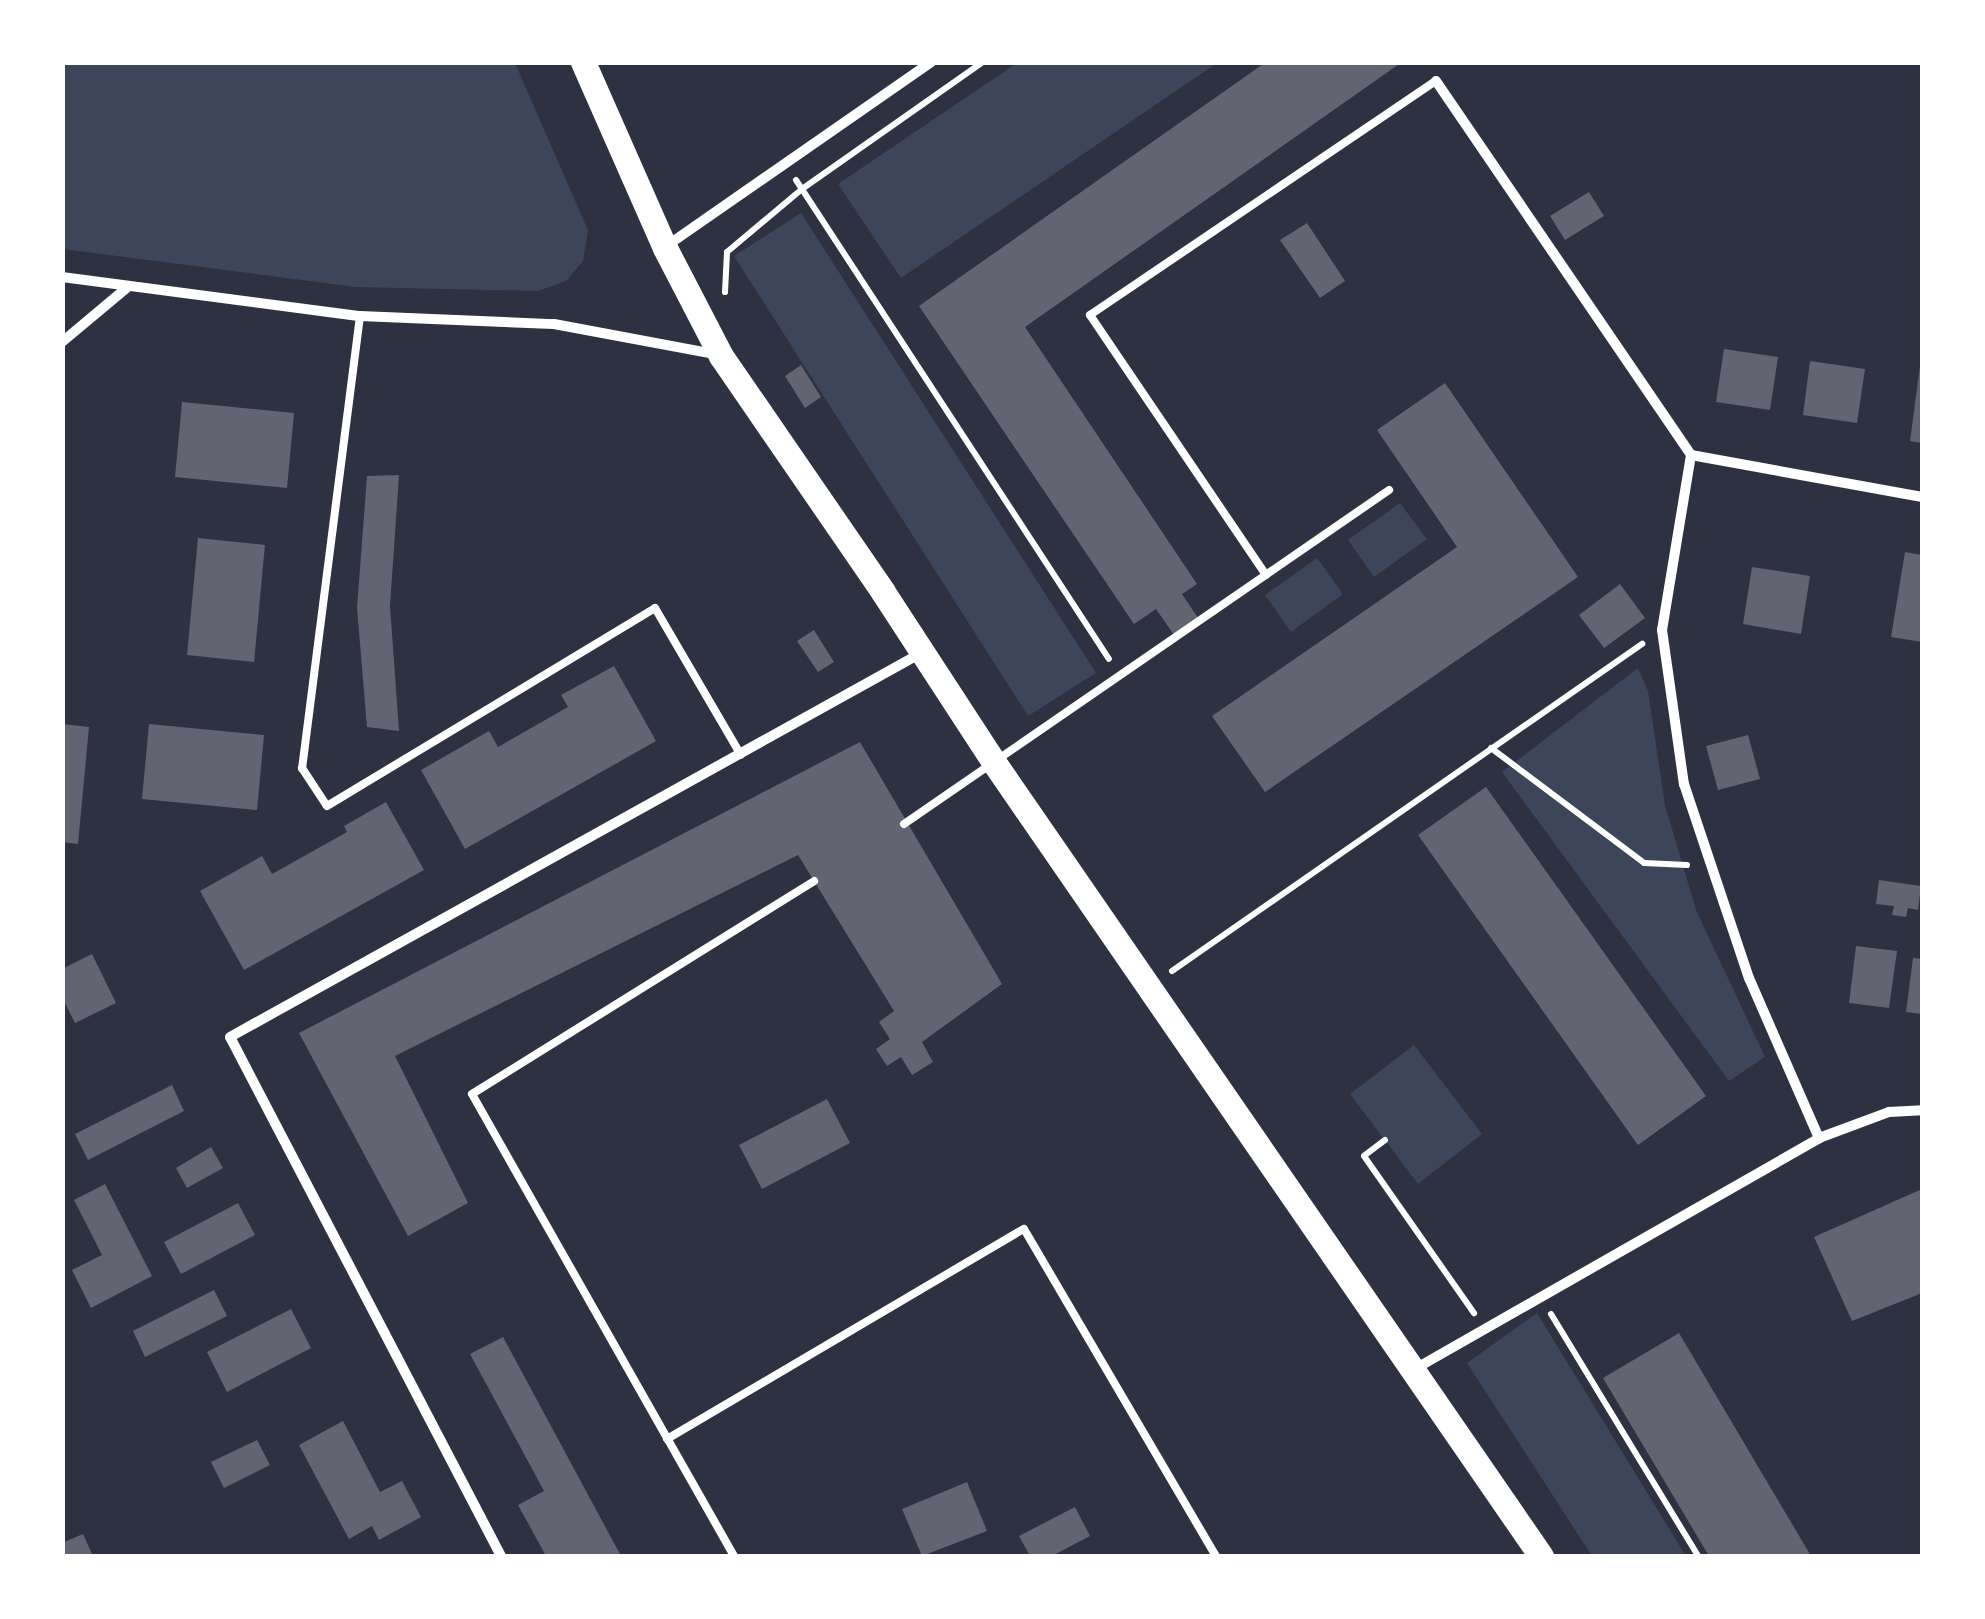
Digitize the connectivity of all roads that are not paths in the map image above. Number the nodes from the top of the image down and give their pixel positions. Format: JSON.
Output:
{"nodes":[{"id":1,"x":583,"y":62,"type":"edge"},
{"id":2,"x":931,"y":62,"type":"edge"},
{"id":3,"x":1436,"y":81,"type":"joint"},
{"id":4,"x":664,"y":248,"type":"junction"},
{"id":5,"x":62,"y":278,"type":"edge"},
{"id":6,"x":129,"y":286,"type":"junction"},
{"id":7,"x":360,"y":316,"type":"junction"},
{"id":8,"x":62,"y":342,"type":"edge"},
{"id":9,"x":721,"y":356,"type":"junction"},
{"id":10,"x":1691,"y":455,"type":"junction"},
{"id":11,"x":1389,"y":490,"type":"dead end"},
{"id":12,"x":1922,"y":496,"type":"edge"},
{"id":13,"x":1266,"y":576,"type":"junction"},
{"id":14,"x":922,"y":653,"type":"junction"},
{"id":15,"x":741,"y":755,"type":"junction"},
{"id":16,"x":994,"y":764,"type":"junction"},
{"id":17,"x":904,"y":824,"type":"dead end"},
{"id":18,"x":814,"y":881,"type":"dead end"},
{"id":19,"x":1922,"y":1110,"type":"edge"},
{"id":20,"x":1819,"y":1138,"type":"junction"},
{"id":21,"x":1412,"y":1370,"type":"junction"},
{"id":22,"x":667,"y":1438,"type":"junction"},
{"id":23,"x":502,"y":1556,"type":"edge"},
{"id":24,"x":734,"y":1556,"type":"edge"},
{"id":25,"x":1216,"y":1556,"type":"edge"},
{"id":26,"x":1541,"y":1556,"type":"edge"}],
"edges":[{"from":1,"to":4,"type":"main road"},
{"from":2,"to":4,"type":"street"},
{"from":3,"to":10,"type":"street"},
{"from":3,"to":13,"type":"lane"},
{"from":4,"to":9,"type":"main road"},
{"from":5,"to":6,"type":"street"},
{"from":6,"to":7,"type":"street"},
{"from":6,"to":8,"type":"street"},
{"from":7,"to":9,"type":"street"},
{"from":7,"to":15,"type":"lane"},
{"from":9,"to":14,"type":"main road"},
{"from":10,"to":12,"type":"street"},
{"from":10,"to":20,"type":"street"},
{"from":11,"to":13,"type":"lane"},
{"from":13,"to":16,"type":"lane"},
{"from":14,"to":15,"type":"street"},
{"from":14,"to":16,"type":"main road"},
{"from":15,"to":23,"type":"street"},
{"from":16,"to":17,"type":"lane"},
{"from":16,"to":21,"type":"main road"},
{"from":18,"to":22,"type":"lane"},
{"from":19,"to":20,"type":"street"},
{"from":20,"to":21,"type":"street"},
{"from":21,"to":26,"type":"main road"},
{"from":22,"to":24,"type":"lane"},
{"from":22,"to":25,"type":"lane"}]}
